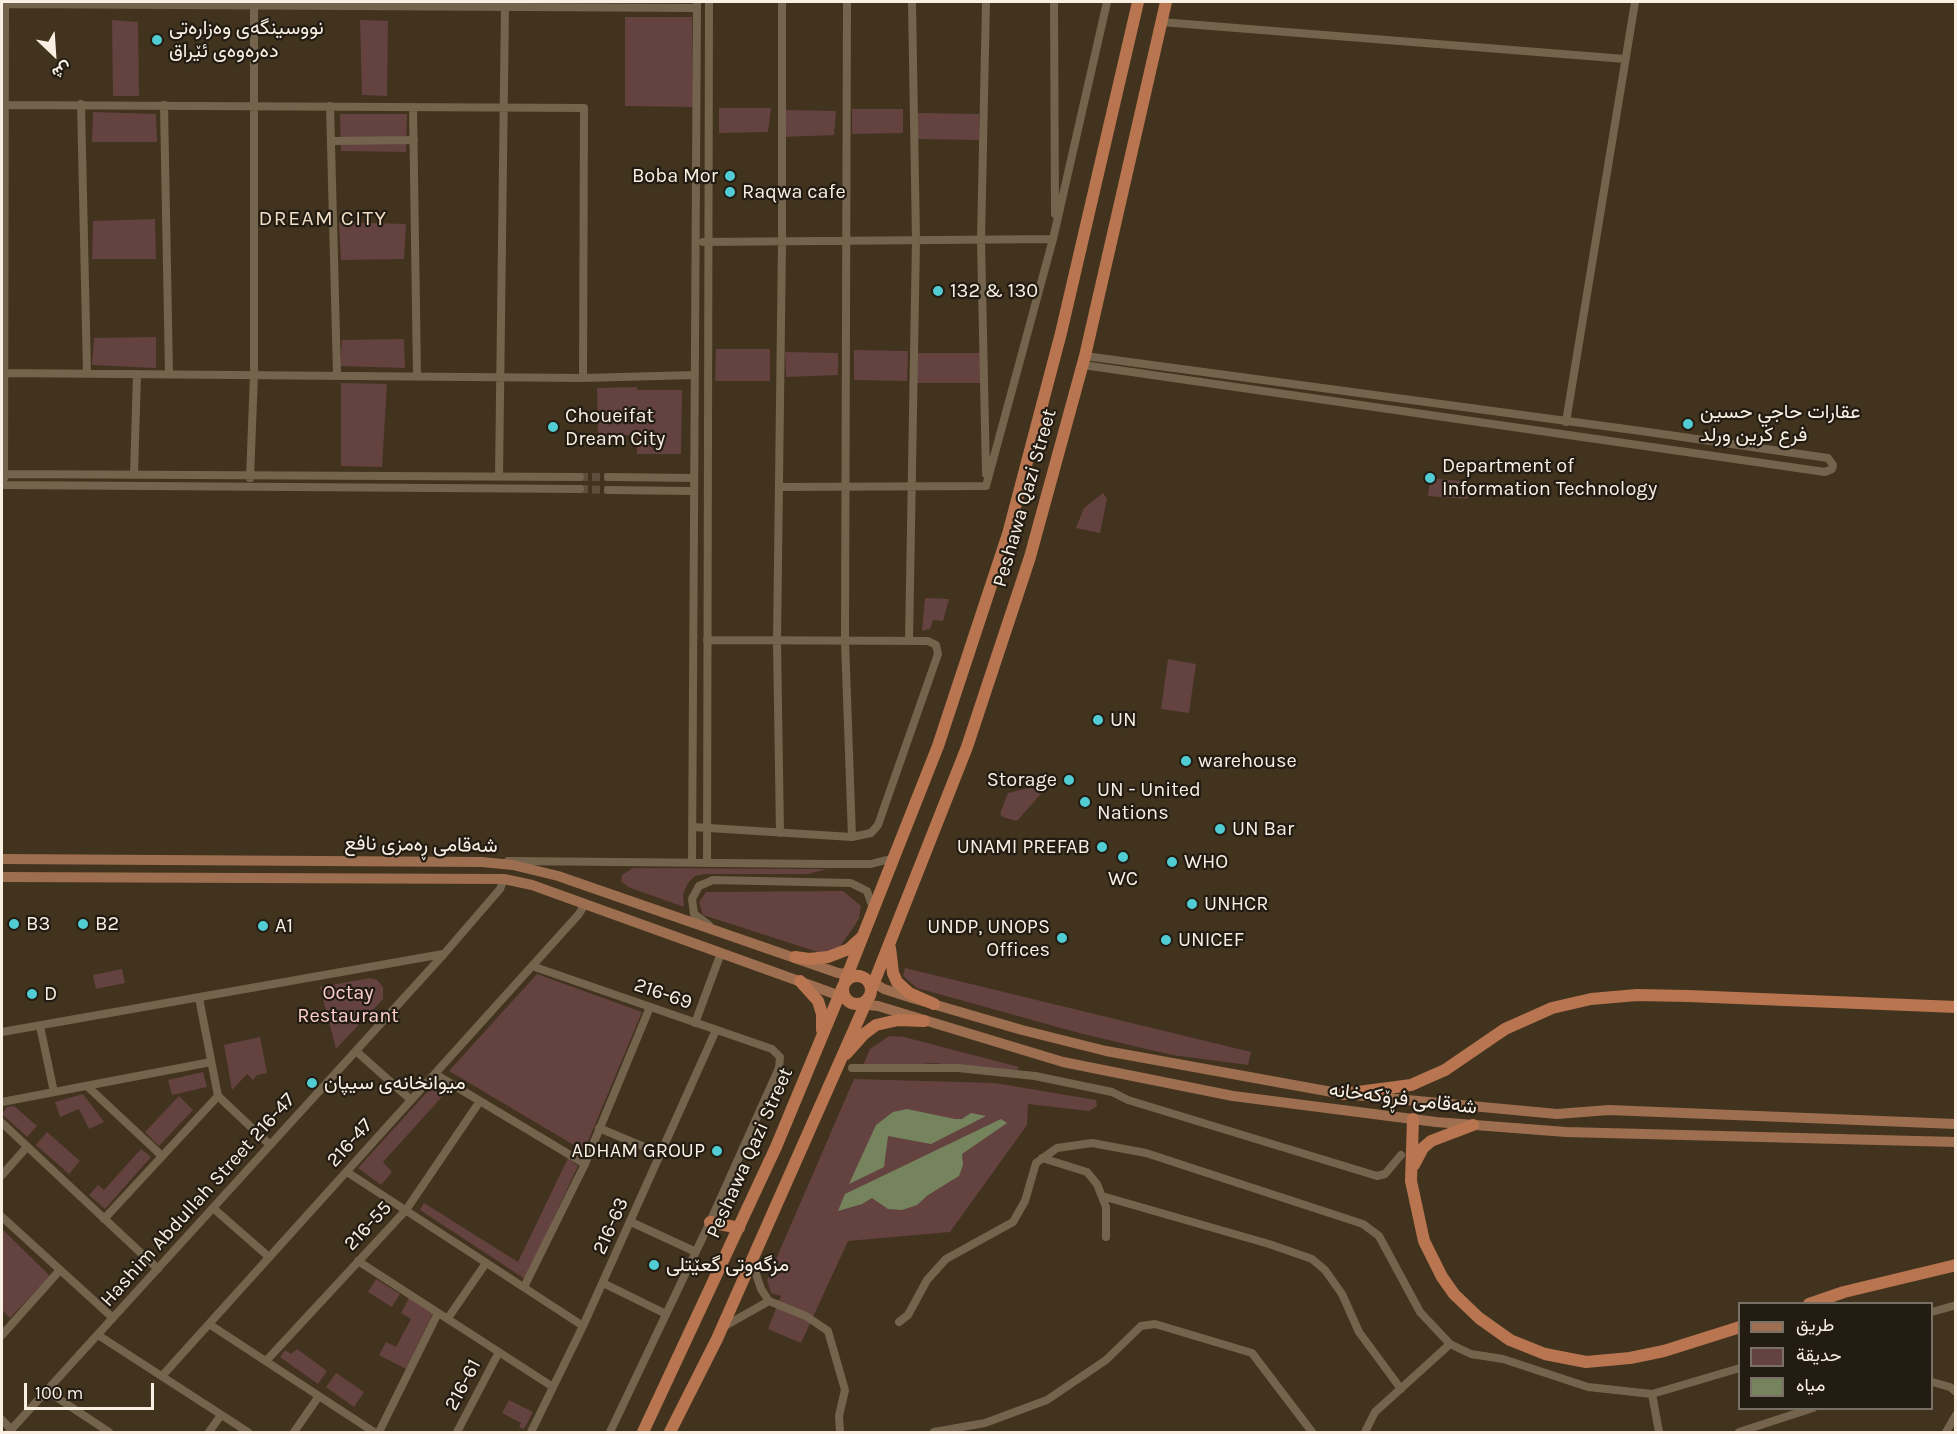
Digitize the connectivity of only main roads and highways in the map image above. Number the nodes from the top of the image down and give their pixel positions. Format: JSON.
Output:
{"nodes":[{"id":1,"x":1138,"y":2,"type":"edge"},
{"id":2,"x":1166,"y":2,"type":"edge"},
{"id":3,"x":2,"y":859,"type":"edge"},
{"id":4,"x":117,"y":860,"type":"junction"},
{"id":5,"x":176,"y":860,"type":"junction"},
{"id":6,"x":2,"y":877,"type":"edge"},
{"id":7,"x":117,"y":878,"type":"junction"},
{"id":8,"x":174,"y":878,"type":"junction"},
{"id":9,"x":863,"y":936,"type":"junction"},
{"id":10,"x":892,"y":938,"type":"junction"},
{"id":11,"x":795,"y":957,"type":"junction"},
{"id":12,"x":817,"y":965,"type":"junction"},
{"id":13,"x":805,"y":983,"type":"junction"},
{"id":14,"x":857,"y":989,"type":"junction"},
{"id":15,"x":934,"y":1004,"type":"junction"},
{"id":16,"x":1956,"y":1007,"type":"edge"},
{"id":17,"x":924,"y":1021,"type":"junction"},
{"id":18,"x":819,"y":1043,"type":"junction"},
{"id":19,"x":838,"y":1064,"type":"junction"},
{"id":20,"x":1343,"y":1094,"type":"junction"},
{"id":21,"x":1415,"y":1102,"type":"junction"},
{"id":22,"x":1557,"y":1114,"type":"junction"},
{"id":23,"x":1413,"y":1119,"type":"junction"},
{"id":24,"x":1956,"y":1124,"type":"edge"},
{"id":25,"x":1473,"y":1125,"type":"junction"},
{"id":26,"x":1556,"y":1131,"type":"junction"},
{"id":27,"x":1956,"y":1142,"type":"edge"},
{"id":28,"x":1411,"y":1172,"type":"junction"},
{"id":29,"x":711,"y":1222,"type":"road end"},
{"id":30,"x":739,"y":1228,"type":"junction"},
{"id":31,"x":1956,"y":1257,"type":"edge"},
{"id":32,"x":1956,"y":1265,"type":"edge"},
{"id":33,"x":1844,"y":1292,"type":"junction"},
{"id":34,"x":1815,"y":1302,"type":"edge"},
{"id":35,"x":1738,"y":1328,"type":"edge"},
{"id":36,"x":643,"y":1432,"type":"edge"},
{"id":37,"x":670,"y":1432,"type":"edge"}],
"edges":[{"from":1,"to":9,"type":"highway","name":"Peshawa Qazi Street"},
{"from":2,"to":10,"type":"highway","name":"Peshawa Qazi Street"},
{"from":3,"to":4,"type":"main road","name":"شەقامی ڕەمزی نافع"},
{"from":4,"to":5,"type":"main road","name":"شەقامی ڕەمزی نافع"},
{"from":4,"to":7,"type":"main road"},
{"from":5,"to":8,"type":"main road"},
{"from":5,"to":11,"type":"main road","name":"شەقامی ڕەمزی نافع"},
{"from":6,"to":7,"type":"main road","name":"شەقامی ڕەمزی نافع"},
{"from":7,"to":8,"type":"main road","name":"شەقامی ڕەمزی نافع"},
{"from":8,"to":13,"type":"main road","name":"شەقامی ڕەمزی نافع"},
{"from":9,"to":11,"type":"highway"},
{"from":9,"to":14,"type":"highway","name":"Peshawa Qazi Street"},
{"from":10,"to":14,"type":"highway","name":"Peshawa Qazi Street"},
{"from":10,"to":15,"type":"highway"},
{"from":11,"to":12,"type":"main road","name":"شەقامی ڕەمزی نافع"},
{"from":12,"to":13,"type":"main road"},
{"from":12,"to":14,"type":"main road","name":"شەقامی ڕەمزی نافع"},
{"from":13,"to":14,"type":"main road","name":"شەقامی ڕەمزی نافع"},
{"from":13,"to":18,"type":"highway"},
{"from":14,"to":15,"type":"main road","name":"شەقامی فڕۆکەخانە"},
{"from":14,"to":17,"type":"main road","name":"شەقامی فڕۆکەخانە"},
{"from":14,"to":18,"type":"highway","name":"Peshawa Qazi Street"},
{"from":14,"to":19,"type":"highway","name":"Peshawa Qazi Street"},
{"from":15,"to":20,"type":"main road","name":"شەقامی فڕۆکەخانە"},
{"from":16,"to":20,"type":"highway"},
{"from":17,"to":19,"type":"highway"},
{"from":17,"to":23,"type":"main road","name":"شەقامی فڕۆکەخانە"},
{"from":18,"to":30,"type":"highway","name":"Peshawa Qazi Street"},
{"from":19,"to":37,"type":"highway","name":"Peshawa Qazi Street"},
{"from":20,"to":21,"type":"main road","name":"شەقامی فڕۆکەخانە"},
{"from":21,"to":22,"type":"main road","name":"شەقامی فڕۆکەخانە"},
{"from":21,"to":23,"type":"main road"},
{"from":22,"to":24,"type":"main road","name":"شەقامی فڕۆکەخانە"},
{"from":22,"to":26,"type":"main road"},
{"from":23,"to":25,"type":"main road","name":"شەقامی فڕۆکەخانە"},
{"from":23,"to":28,"type":"highway"},
{"from":25,"to":26,"type":"main road","name":"شەقامی فڕۆکەخانە"},
{"from":25,"to":28,"type":"highway"},
{"from":26,"to":27,"type":"main road","name":"شەقامی فڕۆکەخانە"},
{"from":28,"to":35,"type":"highway"},
{"from":29,"to":30,"type":"highway"},
{"from":30,"to":36,"type":"highway","name":"Peshawa Qazi Street"},
{"from":31,"to":33,"type":"highway"},
{"from":32,"to":33,"type":"highway"},
{"from":33,"to":34,"type":"highway"}]}
